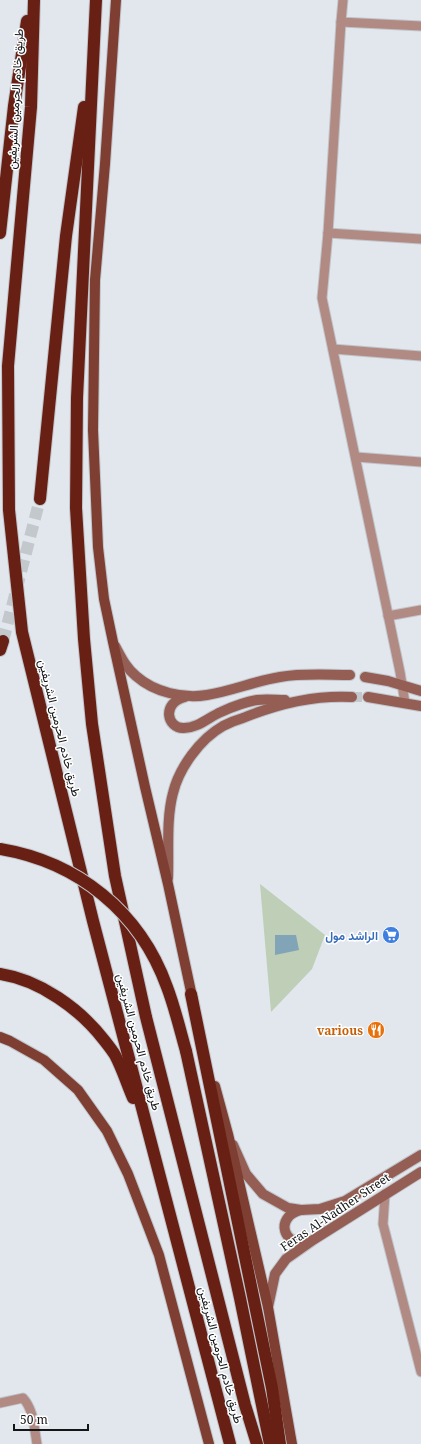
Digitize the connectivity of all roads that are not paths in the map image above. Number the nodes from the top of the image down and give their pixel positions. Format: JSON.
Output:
{"nodes":[{"id":1,"x":31,"y":0,"type":"edge"},
{"id":2,"x":34,"y":0,"type":"edge"},
{"id":3,"x":96,"y":0,"type":"edge"},
{"id":4,"x":116,"y":0,"type":"edge"},
{"id":5,"x":343,"y":0,"type":"edge"},
{"id":6,"x":341,"y":22,"type":"junction"},
{"id":7,"x":421,"y":26,"type":"edge"},
{"id":8,"x":94,"y":29,"type":"junction"},
{"id":9,"x":0,"y":233,"type":"edge"},
{"id":10,"x":328,"y":233,"type":"junction"},
{"id":11,"x":421,"y":239,"type":"edge"},
{"id":12,"x":333,"y":349,"type":"junction"},
{"id":13,"x":421,"y":356,"type":"edge"},
{"id":14,"x":356,"y":457,"type":"junction"},
{"id":15,"x":421,"y":462,"type":"edge"},
{"id":16,"x":40,"y":499,"type":"tunnel mouth"},
{"id":17,"x":421,"y":610,"type":"edge"},
{"id":18,"x":388,"y":616,"type":"junction"},
{"id":19,"x":113,"y":642,"type":"junction"},
{"id":20,"x":350,"y":675,"type":"dead end"},
{"id":21,"x":365,"y":677,"type":"dead end"},
{"id":22,"x":402,"y":686,"type":"junction"},
{"id":23,"x":421,"y":691,"type":"edge"},
{"id":24,"x":186,"y":696,"type":"junction"},
{"id":25,"x":352,"y":696,"type":"tunnel mouth"},
{"id":26,"x":368,"y":698,"type":"tunnel mouth"},
{"id":27,"x":302,"y":700,"type":"junction"},
{"id":28,"x":405,"y":703,"type":"junction"},
{"id":29,"x":421,"y":706,"type":"edge"},
{"id":30,"x":0,"y":849,"type":"edge"},
{"id":31,"x":168,"y":884,"type":"junction"},
{"id":32,"x":0,"y":974,"type":"edge"},
{"id":33,"x":191,"y":994,"type":"junction"},
{"id":34,"x":0,"y":1037,"type":"edge"},
{"id":35,"x":228,"y":1134,"type":"junction"},
{"id":36,"x":421,"y":1155,"type":"edge"},
{"id":37,"x":421,"y":1172,"type":"edge"},
{"id":38,"x":160,"y":1176,"type":"junction"},
{"id":39,"x":385,"y":1194,"type":"junction"},
{"id":40,"x":301,"y":1210,"type":"junction"},
{"id":41,"x":313,"y":1240,"type":"junction"},
{"id":42,"x":268,"y":1306,"type":"junction"},
{"id":43,"x":421,"y":1372,"type":"edge"},
{"id":44,"x":0,"y":1403,"type":"edge"},
{"id":45,"x":37,"y":1444,"type":"edge"},
{"id":46,"x":209,"y":1444,"type":"edge"},
{"id":47,"x":230,"y":1444,"type":"edge"},
{"id":48,"x":257,"y":1444,"type":"edge"},
{"id":49,"x":270,"y":1444,"type":"edge"},
{"id":50,"x":280,"y":1444,"type":"edge"},
{"id":51,"x":292,"y":1444,"type":"edge"}],
"edges":[{"from":1,"to":9,"type":"highway"},
{"from":2,"to":38,"type":"highway","name":"طريق خادم الحرمين الشريفين"},
{"from":3,"to":8,"type":"highway","name":"طريق خادم الحرمين الشريفين"},
{"from":4,"to":19,"type":"main road"},
{"from":5,"to":6,"type":"street"},
{"from":6,"to":7,"type":"street"},
{"from":6,"to":10,"type":"street"},
{"from":8,"to":16,"type":"highway"},
{"from":8,"to":48,"type":"highway","name":"طريق خادم الحرمين الشريفين"},
{"from":10,"to":11,"type":"street"},
{"from":10,"to":12,"type":"street"},
{"from":12,"to":13,"type":"street"},
{"from":12,"to":14,"type":"street"},
{"from":14,"to":15,"type":"street"},
{"from":14,"to":18,"type":"street"},
{"from":17,"to":18,"type":"street"},
{"from":18,"to":22,"type":"street"},
{"from":19,"to":24,"type":"main road"},
{"from":19,"to":31,"type":"main road"},
{"from":20,"to":24,"type":"main road"},
{"from":21,"to":22,"type":"main road"},
{"from":22,"to":23,"type":"main road"},
{"from":22,"to":28,"type":"street"},
{"from":24,"to":27,"type":"main road"},
{"from":25,"to":27,"type":"main road"},
{"from":26,"to":28,"type":"main road"},
{"from":27,"to":31,"type":"main road"},
{"from":28,"to":29,"type":"main road"},
{"from":30,"to":49,"type":"highway","bridge":true},
{"from":31,"to":33,"type":"main road"},
{"from":32,"to":38,"type":"highway"},
{"from":33,"to":35,"type":"main road"},
{"from":33,"to":50,"type":"highway"},
{"from":34,"to":46,"type":"main road"},
{"from":35,"to":40,"type":"main road","name":"Feras Al-Nadher Street"},
{"from":35,"to":42,"type":"main road"},
{"from":36,"to":40,"type":"main road","name":"Feras Al-Nadher Street"},
{"from":37,"to":39,"type":"main road","name":"Feras Al-Nadher Street"},
{"from":38,"to":47,"type":"highway","name":"طريق خادم الحرمين الشريفين"},
{"from":39,"to":41,"type":"main road","name":"Feras Al-Nadher Street"},
{"from":39,"to":43,"type":"street"},
{"from":40,"to":41,"type":"main road"},
{"from":41,"to":42,"type":"main road","name":"Feras Al-Nadher Street"},
{"from":42,"to":51,"type":"main road"},
{"from":44,"to":45,"type":"street"}]}
